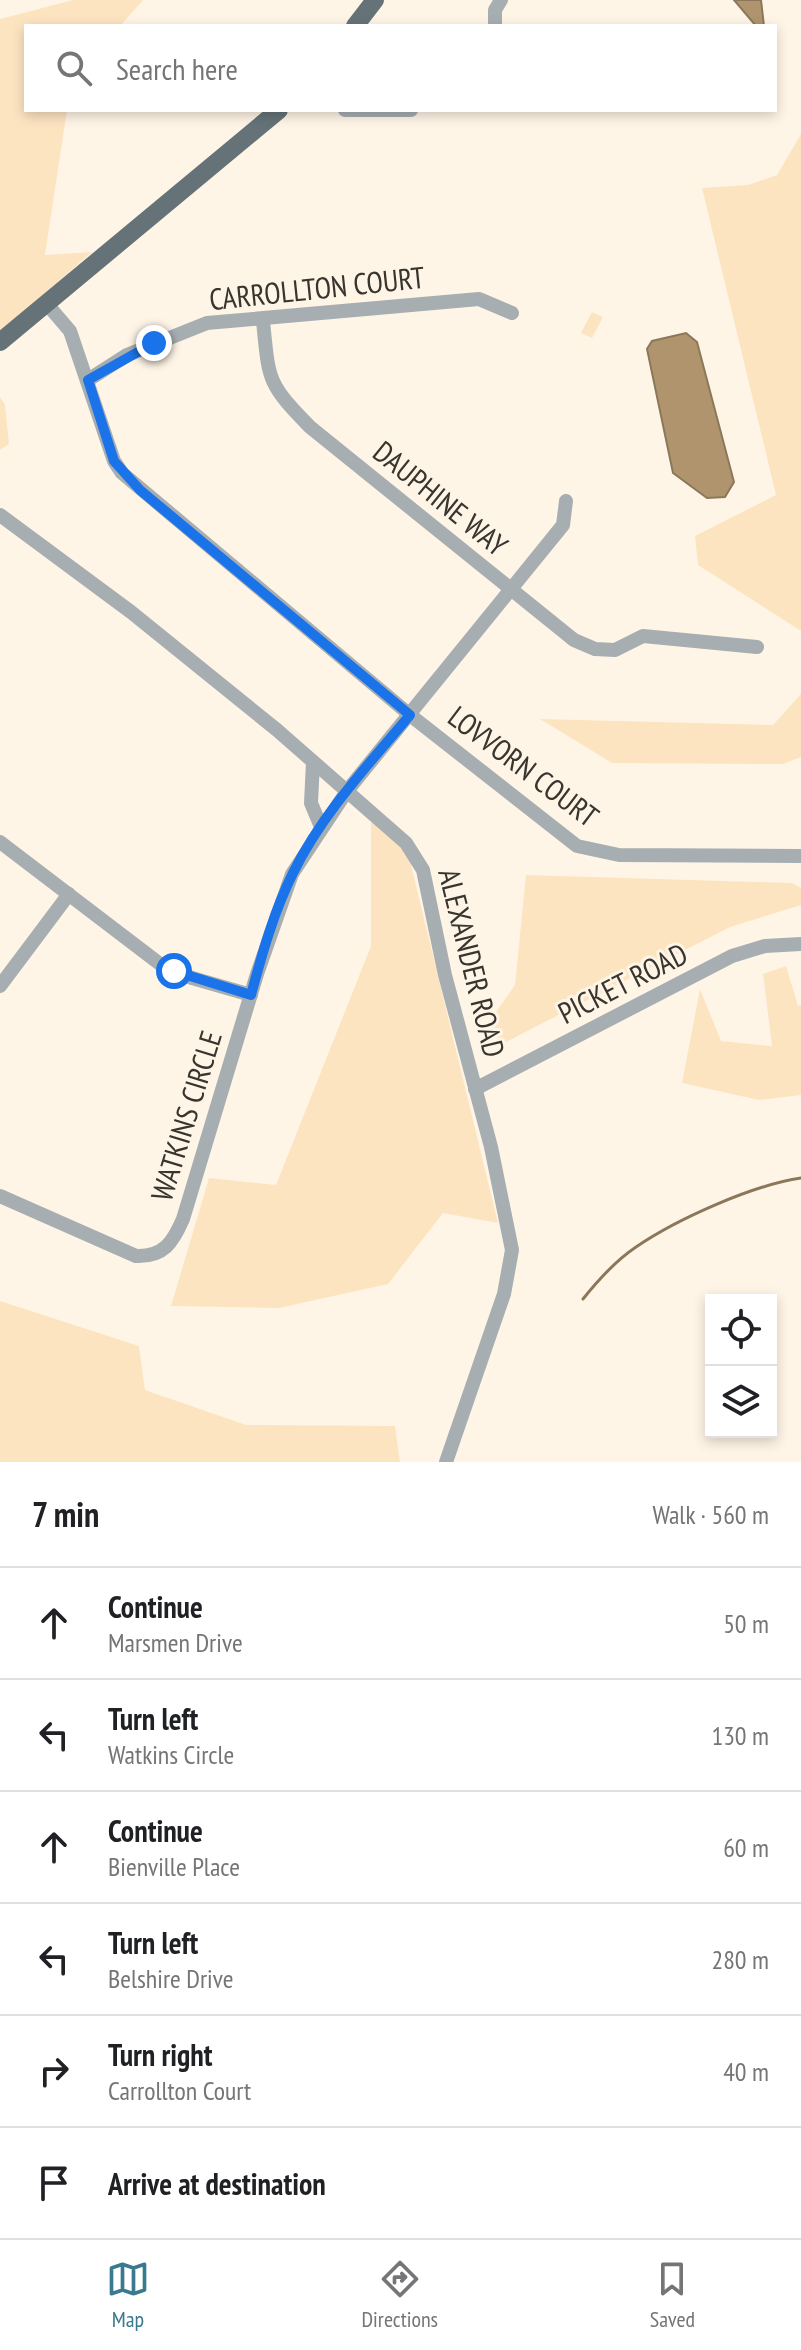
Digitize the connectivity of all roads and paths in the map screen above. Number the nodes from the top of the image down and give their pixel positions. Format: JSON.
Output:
{"nodes":[{"id":1,"x":375,"y":0,"type":"edge"},
{"id":2,"x":501,"y":0,"type":"edge"},
{"id":3,"x":357,"y":24,"type":"edge"},
{"id":4,"x":495,"y":24,"type":"edge"},
{"id":5,"x":277,"y":112,"type":"edge"},
{"id":6,"x":46,"y":303,"type":"junction"},
{"id":7,"x":512,"y":313,"type":"dead end"},
{"id":8,"x":263,"y":321,"type":"junction"},
{"id":9,"x":0,"y":342,"type":"edge"},
{"id":10,"x":88,"y":380,"type":"junction"},
{"id":11,"x":566,"y":501,"type":"dead end"},
{"id":12,"x":0,"y":515,"type":"edge"},
{"id":13,"x":511,"y":590,"type":"junction"},
{"id":14,"x":757,"y":647,"type":"dead end"},
{"id":15,"x":410,"y":715,"type":"junction"},
{"id":16,"x":313,"y":762,"type":"junction"},
{"id":17,"x":347,"y":791,"type":"junction"},
{"id":18,"x":321,"y":827,"type":"junction"},
{"id":19,"x":0,"y":842,"type":"edge"},
{"id":20,"x":801,"y":856,"type":"edge"},
{"id":21,"x":69,"y":894,"type":"junction"},
{"id":22,"x":801,"y":944,"type":"edge"},
{"id":23,"x":0,"y":986,"type":"edge"},
{"id":24,"x":251,"y":995,"type":"junction"},
{"id":25,"x":475,"y":1089,"type":"junction"},
{"id":26,"x":0,"y":1196,"type":"edge"},
{"id":27,"x":446,"y":1462,"type":"edge"}],
"edges":[{"from":1,"to":3,"type":"main road"},
{"from":2,"to":4,"type":"street"},
{"from":5,"to":6,"type":"main road"},
{"from":6,"to":9,"type":"main road"},
{"from":6,"to":10,"type":"street","name":"LOVVORN COURT"},
{"from":7,"to":8,"type":"street","name":"CARROLLTON COURT"},
{"from":8,"to":10,"type":"street","name":"CARROLLTON COURT"},
{"from":8,"to":13,"type":"street","name":"DAUPHINE WAY"},
{"from":10,"to":15,"type":"street","name":"LOVVORN COURT"},
{"from":11,"to":13,"type":"street","name":"WATKINS CIRCLE"},
{"from":12,"to":16,"type":"street","name":"ALEXANDER ROAD"},
{"from":13,"to":14,"type":"street","name":"DAUPHINE WAY"},
{"from":13,"to":15,"type":"street","name":"WATKINS CIRCLE"},
{"from":15,"to":17,"type":"street","name":"WATKINS CIRCLE"},
{"from":15,"to":20,"type":"street","name":"LOVVORN COURT"},
{"from":16,"to":17,"type":"street","name":"ALEXANDER ROAD"},
{"from":16,"to":18,"type":"street"},
{"from":17,"to":18,"type":"street","name":"WATKINS CIRCLE"},
{"from":17,"to":25,"type":"street","name":"ALEXANDER ROAD"},
{"from":18,"to":24,"type":"street","name":"WATKINS CIRCLE"},
{"from":19,"to":21,"type":"street"},
{"from":21,"to":23,"type":"street"},
{"from":21,"to":24,"type":"street"},
{"from":22,"to":25,"type":"street","name":"PICKET ROAD"},
{"from":24,"to":26,"type":"street","name":"WATKINS CIRCLE"},
{"from":25,"to":27,"type":"street","name":"ALEXANDER ROAD"}]}
